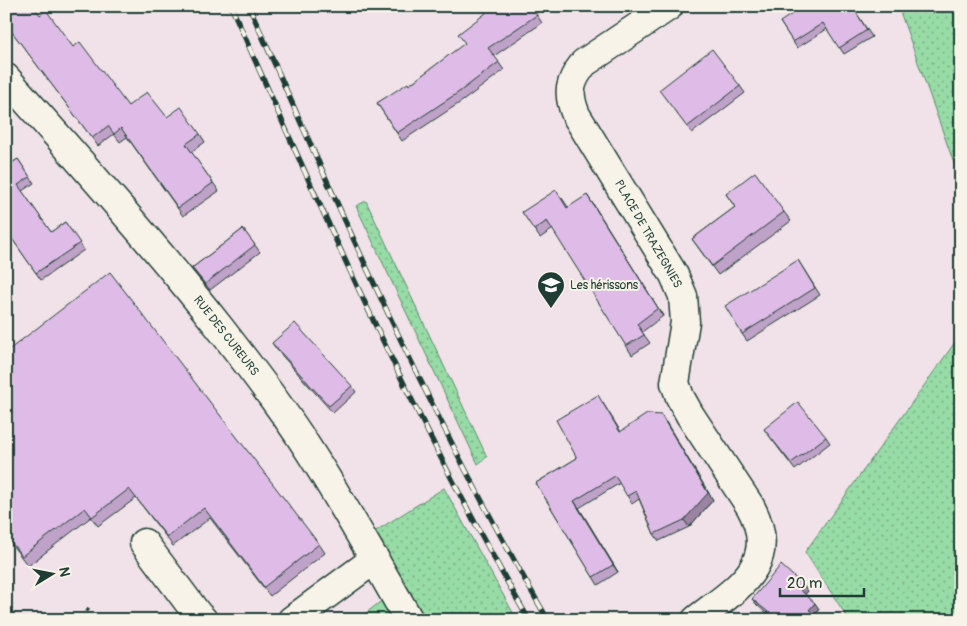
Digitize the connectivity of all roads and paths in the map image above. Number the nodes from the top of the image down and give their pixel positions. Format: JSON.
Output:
{"nodes":[{"id":1,"x":669,"y":6,"type":"edge"},
{"id":2,"x":6,"y":78,"type":"edge"},
{"id":3,"x":144,"y":543,"type":"dead end"},
{"id":4,"x":375,"y":559,"type":"junction"},
{"id":5,"x":89,"y":608,"type":"dead end"},
{"id":6,"x":82,"y":620,"type":"edge"},
{"id":7,"x":203,"y":620,"type":"edge"},
{"id":8,"x":292,"y":620,"type":"edge"},
{"id":9,"x":409,"y":620,"type":"edge"},
{"id":10,"x":696,"y":620,"type":"edge"}],
"edges":[{"from":1,"to":10,"type":"street","name":"PLACE DE TRAZEGNIES"},
{"from":2,"to":4,"type":"street","name":"RUE DES CUREURS"},
{"from":3,"to":7,"type":"street"},
{"from":4,"to":8,"type":"street"},
{"from":4,"to":9,"type":"street","name":"RUE DES CUREURS"},
{"from":5,"to":6,"type":"path"}]}
